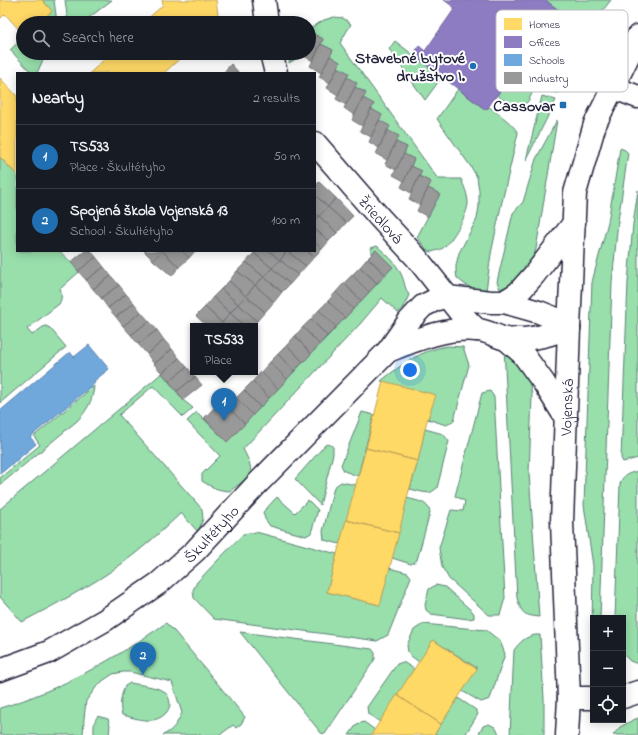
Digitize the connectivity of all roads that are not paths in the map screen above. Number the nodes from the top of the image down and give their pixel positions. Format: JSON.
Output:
{"nodes":[{"id":1,"x":638,"y":36,"type":"edge"},
{"id":2,"x":628,"y":56,"type":"edge"},
{"id":3,"x":273,"y":60,"type":"edge"},
{"id":4,"x":276,"y":72,"type":"edge"},
{"id":5,"x":610,"y":92,"type":"edge"},
{"id":6,"x":625,"y":92,"type":"edge"},
{"id":7,"x":638,"y":97,"type":"edge"},
{"id":8,"x":316,"y":144,"type":"edge"},
{"id":9,"x":574,"y":223,"type":"junction"},
{"id":10,"x":447,"y":297,"type":"junction"},
{"id":11,"x":504,"y":302,"type":"junction"},
{"id":12,"x":569,"y":328,"type":"junction"},
{"id":13,"x":477,"y":330,"type":"junction"},
{"id":14,"x":506,"y":339,"type":"junction"},
{"id":15,"x":388,"y":351,"type":"junction"},
{"id":16,"x":566,"y":418,"type":"junction"},
{"id":17,"x":0,"y":670,"type":"edge"},
{"id":18,"x":638,"y":692,"type":"edge"},
{"id":19,"x":626,"y":695,"type":"edge"},
{"id":20,"x":569,"y":698,"type":"junction"},
{"id":21,"x":590,"y":698,"type":"edge"},
{"id":22,"x":567,"y":735,"type":"edge"}],
"edges":[{"from":1,"to":2,"type":"street","name":"Vojenská"},
{"from":3,"to":4,"type":"street"},
{"from":5,"to":9,"type":"street","name":"Vojenská"},
{"from":6,"to":7,"type":"street"},
{"from":8,"to":10,"type":"street","name":"Žriedlová"},
{"from":9,"to":11,"type":"street"},
{"from":9,"to":12,"type":"street","name":"Vojenská"},
{"from":10,"to":11,"type":"street"},
{"from":10,"to":13,"type":"street","name":"Žriedlová"},
{"from":10,"to":15,"type":"street","name":"Škultétyho"},
{"from":11,"to":12,"type":"street"},
{"from":12,"to":14,"type":"street"},
{"from":12,"to":16,"type":"street","name":"Vojenská"},
{"from":13,"to":14,"type":"street"},
{"from":13,"to":15,"type":"street","name":"Škultétyho"},
{"from":14,"to":16,"type":"street"},
{"from":15,"to":17,"type":"street","name":"Škultétyho"},
{"from":16,"to":20,"type":"street","name":"Vojenská"},
{"from":18,"to":19,"type":"street"},
{"from":20,"to":21,"type":"street"},
{"from":20,"to":22,"type":"street","name":"Vojenská"}]}
